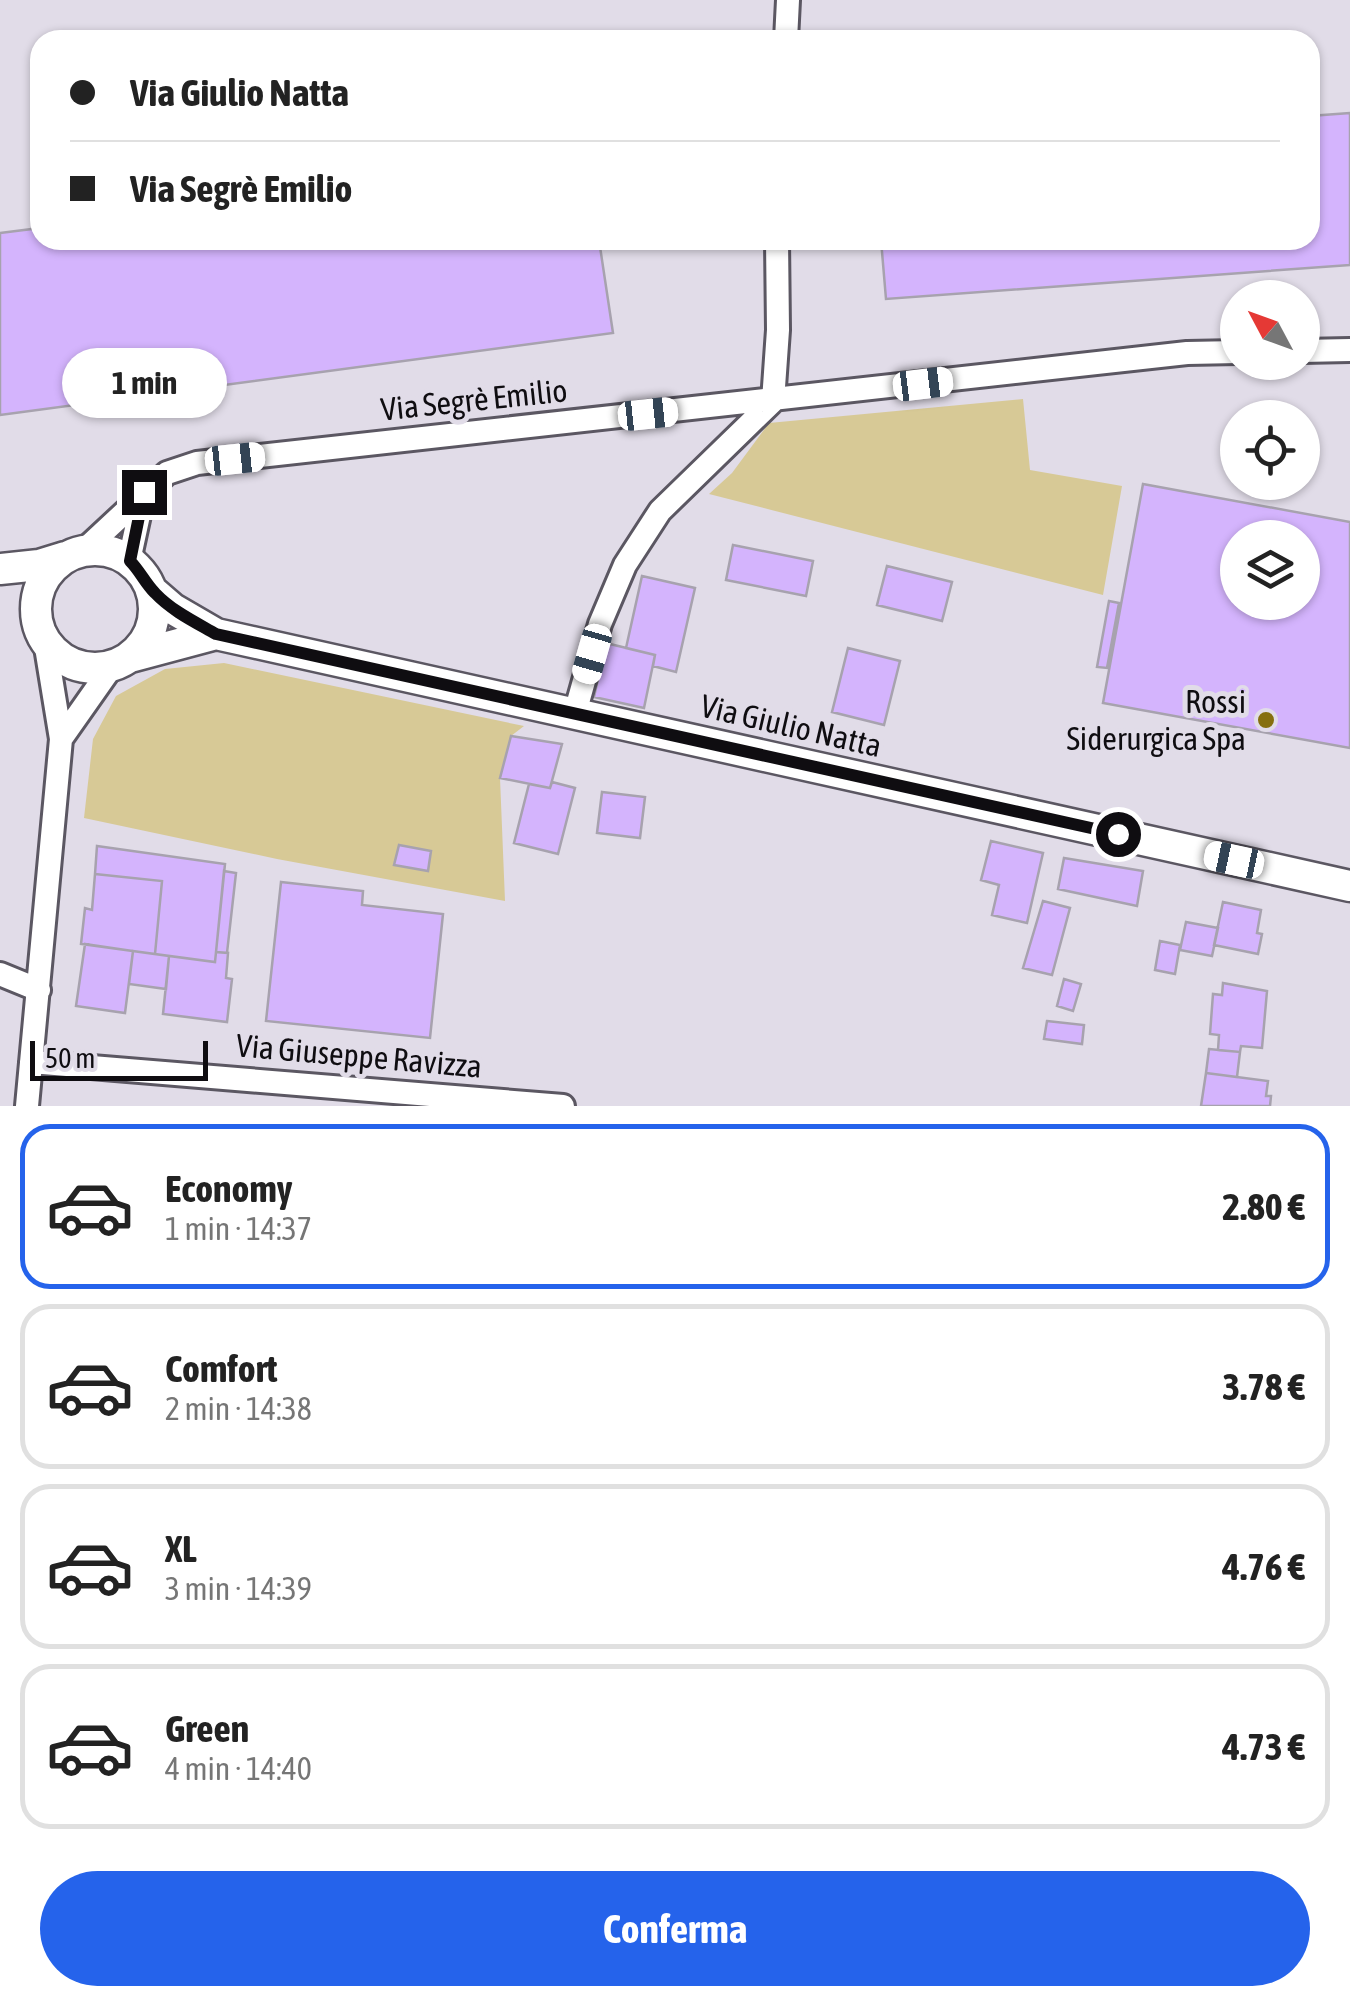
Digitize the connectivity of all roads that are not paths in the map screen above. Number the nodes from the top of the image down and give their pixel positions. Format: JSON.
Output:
{"nodes":[{"id":1,"x":788,"y":0,"type":"edge"},
{"id":2,"x":786,"y":30,"type":"edge"},
{"id":3,"x":777,"y":250,"type":"edge"},
{"id":4,"x":1350,"y":350,"type":"edge"},
{"id":5,"x":1320,"y":351,"type":"edge"},
{"id":6,"x":1220,"y":353,"type":"edge"},
{"id":7,"x":772,"y":401,"type":"junction"},
{"id":8,"x":144,"y":492,"type":"junction"},
{"id":9,"x":77,"y":554,"type":"junction"},
{"id":10,"x":130,"y":561,"type":"junction"},
{"id":11,"x":0,"y":570,"type":"edge"},
{"id":12,"x":0,"y":579,"type":"edge"},
{"id":13,"x":151,"y":590,"type":"junction"},
{"id":14,"x":41,"y":632,"type":"junction"},
{"id":15,"x":216,"y":634,"type":"junction"},
{"id":16,"x":122,"y":661,"type":"junction"},
{"id":17,"x":575,"y":714,"type":"junction"},
{"id":18,"x":62,"y":738,"type":"junction"},
{"id":19,"x":1350,"y":886,"type":"edge"},
{"id":20,"x":0,"y":974,"type":"edge"},
{"id":21,"x":39,"y":990,"type":"junction"},
{"id":22,"x":31,"y":1062,"type":"junction"},
{"id":23,"x":396,"y":1098,"type":"edge"},
{"id":24,"x":27,"y":1106,"type":"edge"},
{"id":25,"x":563,"y":1106,"type":"edge"}],
"edges":[{"from":1,"to":2,"type":"street"},
{"from":3,"to":7,"type":"street"},
{"from":4,"to":5,"type":"street"},
{"from":6,"to":7,"type":"street","name":"Via Segrè Emilio"},
{"from":7,"to":8,"type":"street","name":"Via Segrè Emilio"},
{"from":7,"to":17,"type":"street"},
{"from":8,"to":9,"type":"street","name":"Via Segrè Emilio"},
{"from":8,"to":10,"type":"street"},
{"from":9,"to":10,"type":"street"},
{"from":9,"to":11,"type":"street"},
{"from":9,"to":14,"type":"street"},
{"from":10,"to":13,"type":"street"},
{"from":12,"to":14,"type":"street"},
{"from":13,"to":15,"type":"street","name":"Via Giulio Natta"},
{"from":13,"to":16,"type":"street"},
{"from":14,"to":16,"type":"street"},
{"from":14,"to":18,"type":"street"},
{"from":15,"to":16,"type":"street","name":"Via Giulio Natta"},
{"from":15,"to":17,"type":"street","name":"Via Giulio Natta"},
{"from":16,"to":18,"type":"street"},
{"from":17,"to":19,"type":"street","name":"Via Giulio Natta"},
{"from":18,"to":21,"type":"street"},
{"from":20,"to":21,"type":"street"},
{"from":21,"to":22,"type":"street"},
{"from":22,"to":23,"type":"street","name":"Via Giuseppe Ravizza"},
{"from":22,"to":24,"type":"street"},
{"from":23,"to":25,"type":"street","name":"Via Giuseppe Ravizza"}]}
